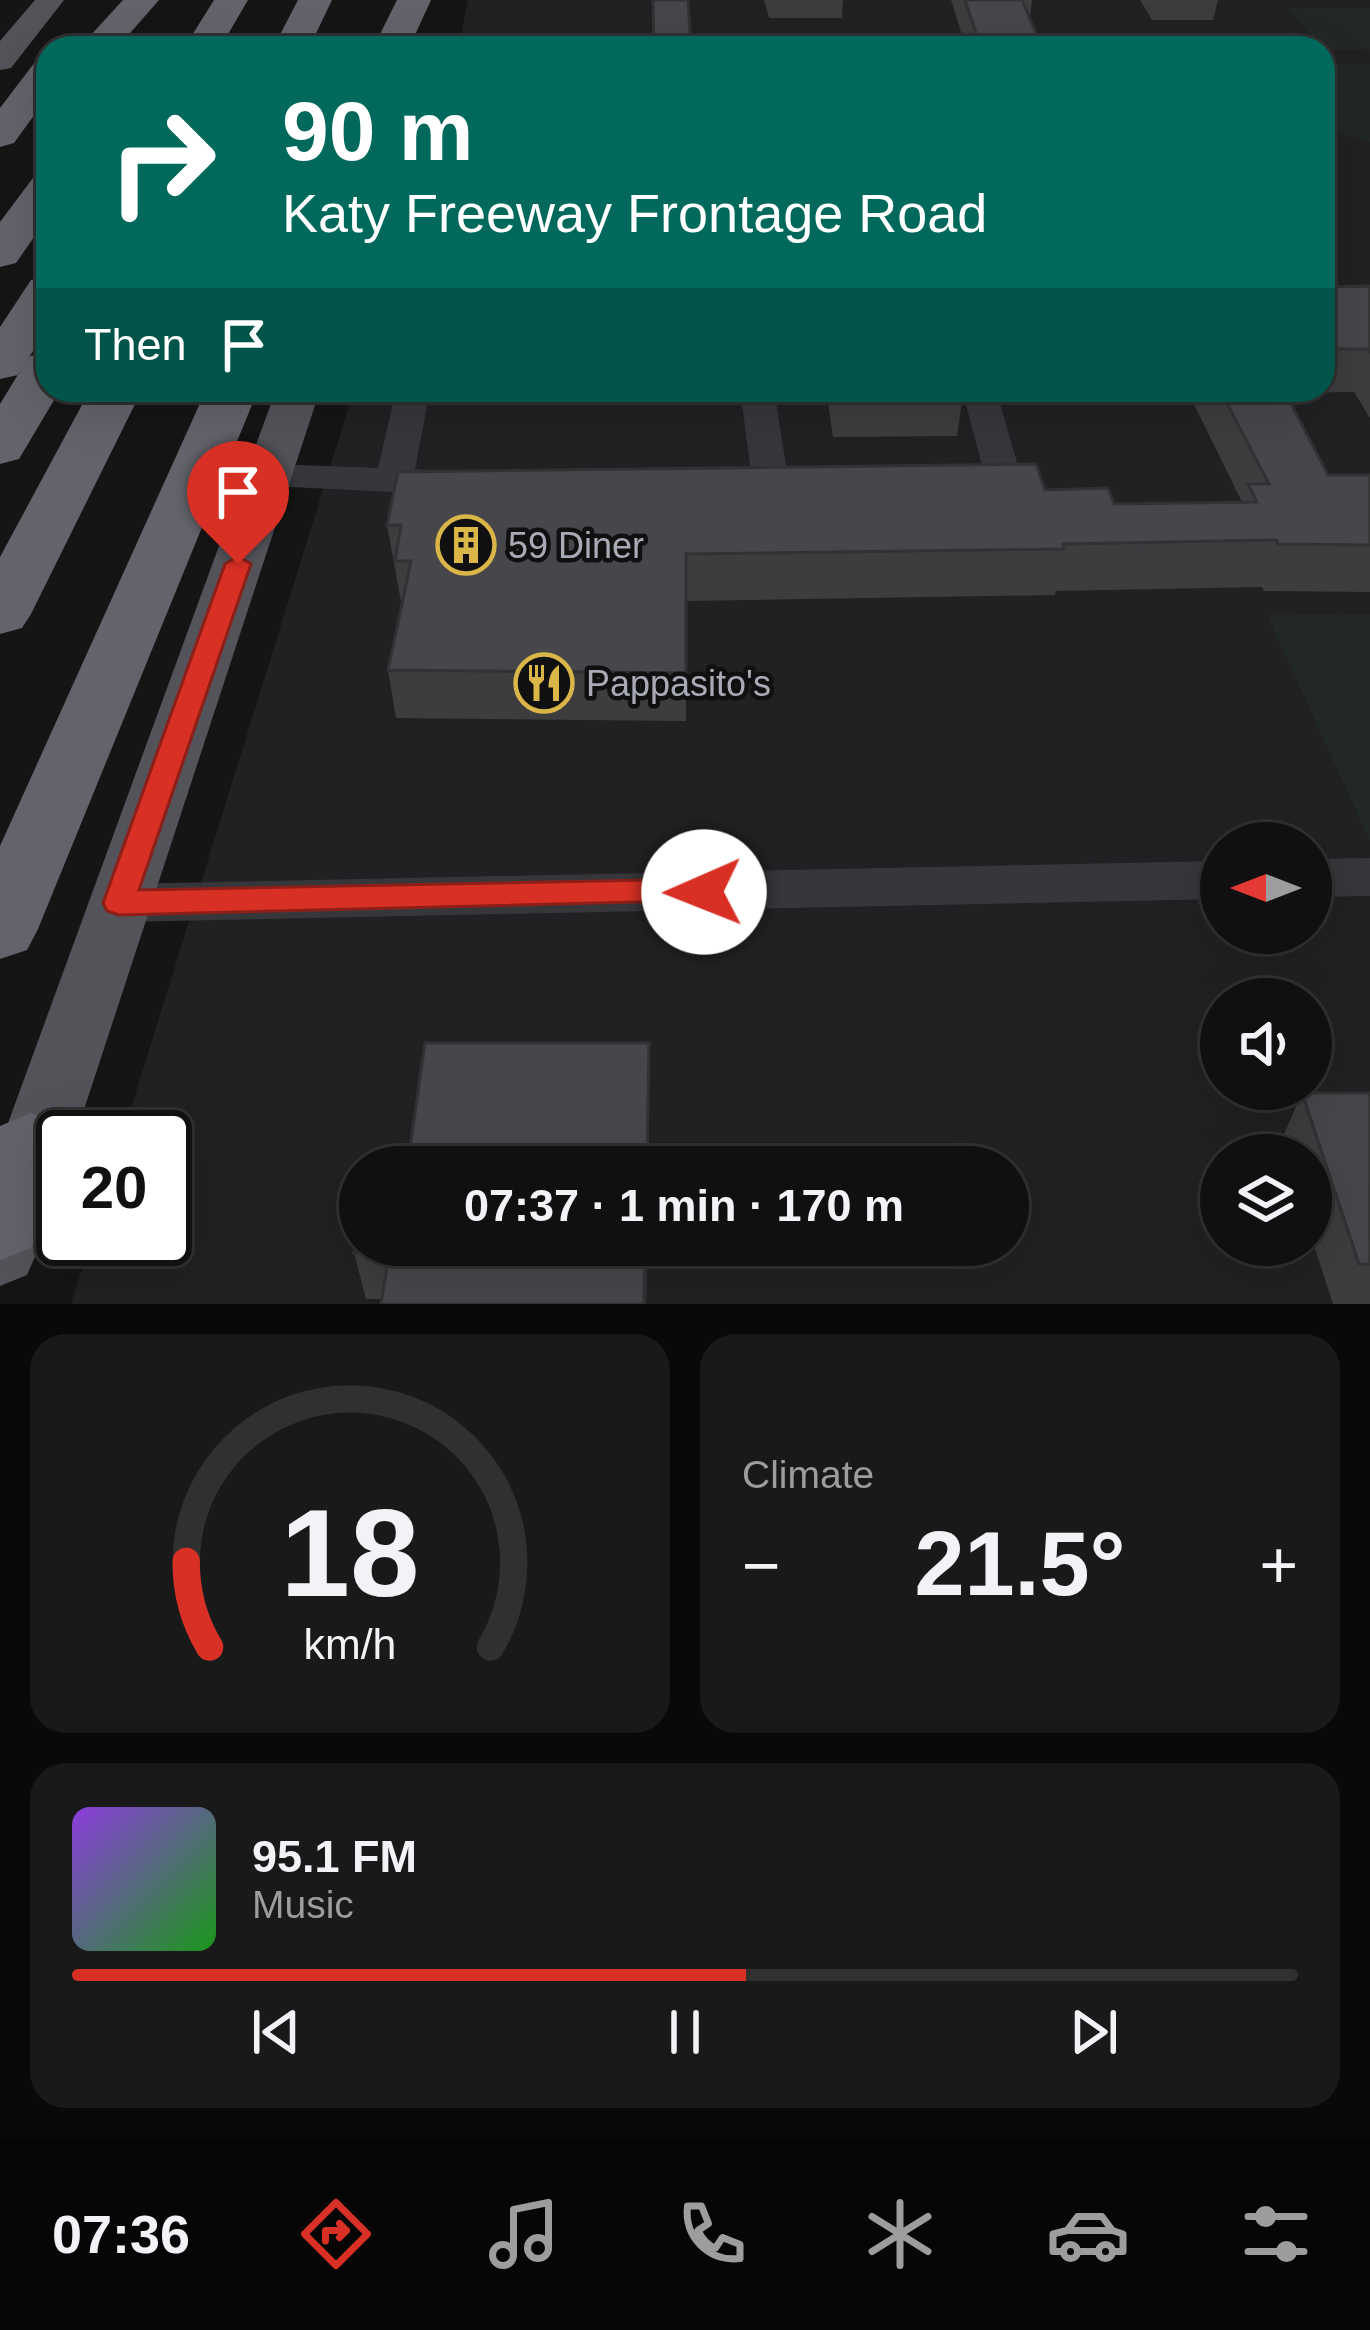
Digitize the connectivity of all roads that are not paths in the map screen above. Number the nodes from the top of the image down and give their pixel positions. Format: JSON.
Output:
{"nodes":[{"id":1,"x":50,"y":0,"type":"edge"},
{"id":2,"x":142,"y":0,"type":"edge"},
{"id":3,"x":177,"y":0,"type":"edge"},
{"id":4,"x":231,"y":0,"type":"edge"},
{"id":5,"x":263,"y":0,"type":"edge"},
{"id":6,"x":315,"y":0,"type":"edge"},
{"id":7,"x":332,"y":0,"type":"edge"},
{"id":8,"x":414,"y":0,"type":"edge"},
{"id":9,"x":98,"y":3,"type":"edge"},
{"id":10,"x":73,"y":36,"type":"edge"},
{"id":11,"x":109,"y":36,"type":"edge"},
{"id":12,"x":153,"y":36,"type":"edge"},
{"id":13,"x":209,"y":36,"type":"edge"},
{"id":14,"x":243,"y":36,"type":"edge"},
{"id":15,"x":297,"y":36,"type":"edge"},
{"id":16,"x":323,"y":36,"type":"edge"},
{"id":17,"x":397,"y":36,"type":"edge"},
{"id":18,"x":406,"y":36,"type":"edge"},
{"id":19,"x":1,"y":60,"type":"edge"},
{"id":20,"x":36,"y":86,"type":"edge"},
{"id":21,"x":36,"y":112,"type":"edge"},
{"id":22,"x":0,"y":134,"type":"edge"},
{"id":23,"x":0,"y":149,"type":"edge"},
{"id":24,"x":36,"y":204,"type":"edge"},
{"id":25,"x":0,"y":254,"type":"edge"},
{"id":26,"x":36,"y":308,"type":"edge"},
{"id":27,"x":0,"y":364,"type":"edge"},
{"id":28,"x":36,"y":387,"type":"edge"},
{"id":29,"x":110,"y":402,"type":"edge"},
{"id":30,"x":186,"y":402,"type":"edge"},
{"id":31,"x":227,"y":402,"type":"edge"},
{"id":32,"x":294,"y":402,"type":"edge"},
{"id":33,"x":411,"y":402,"type":"edge"},
{"id":34,"x":760,"y":402,"type":"edge"},
{"id":35,"x":982,"y":402,"type":"edge"},
{"id":36,"x":0,"y":448,"type":"edge"},
{"id":37,"x":268,"y":475,"type":"junction"},
{"id":38,"x":933,"y":476,"type":"edge"},
{"id":39,"x":770,"y":478,"type":"junction"},
{"id":40,"x":817,"y":478,"type":"edge"},
{"id":41,"x":731,"y":479,"type":"edge"},
{"id":42,"x":394,"y":482,"type":"junction"},
{"id":43,"x":487,"y":482,"type":"edge"},
{"id":44,"x":0,"y":614,"type":"edge"},
{"id":45,"x":0,"y":820,"type":"edge"},
{"id":46,"x":1370,"y":877,"type":"edge"},
{"id":47,"x":1332,"y":878,"type":"edge"},
{"id":48,"x":1200,"y":880,"type":"edge"},
{"id":49,"x":119,"y":903,"type":"junction"},
{"id":50,"x":0,"y":929,"type":"edge"},
{"id":51,"x":15,"y":1185,"type":"edge"},
{"id":52,"x":0,"y":1250,"type":"edge"}],
"edges":[{"from":1,"to":19,"type":"main road"},
{"from":2,"to":11,"type":"highway"},
{"from":3,"to":12,"type":"highway"},
{"from":4,"to":13,"type":"highway"},
{"from":5,"to":14,"type":"highway"},
{"from":6,"to":15,"type":"highway"},
{"from":7,"to":16,"type":"highway"},
{"from":8,"to":17,"type":"highway"},
{"from":8,"to":18,"type":"main road"},
{"from":9,"to":10,"type":"highway"},
{"from":20,"to":22,"type":"highway"},
{"from":21,"to":23,"type":"highway"},
{"from":24,"to":25,"type":"highway"},
{"from":26,"to":27,"type":"highway"},
{"from":28,"to":36,"type":"highway"},
{"from":29,"to":44,"type":"highway"},
{"from":30,"to":45,"type":"highway"},
{"from":31,"to":50,"type":"highway"},
{"from":32,"to":37,"type":"main road"},
{"from":33,"to":42,"type":"lane"},
{"from":34,"to":39,"type":"lane"},
{"from":35,"to":38,"type":"lane"},
{"from":37,"to":42,"type":"lane"},
{"from":37,"to":49,"type":"main road"},
{"from":39,"to":40,"type":"lane"},
{"from":39,"to":41,"type":"lane"},
{"from":42,"to":43,"type":"lane"},
{"from":46,"to":47,"type":"lane"},
{"from":48,"to":49,"type":"lane"},
{"from":49,"to":51,"type":"main road"},
{"from":51,"to":52,"type":"main road"}]}
